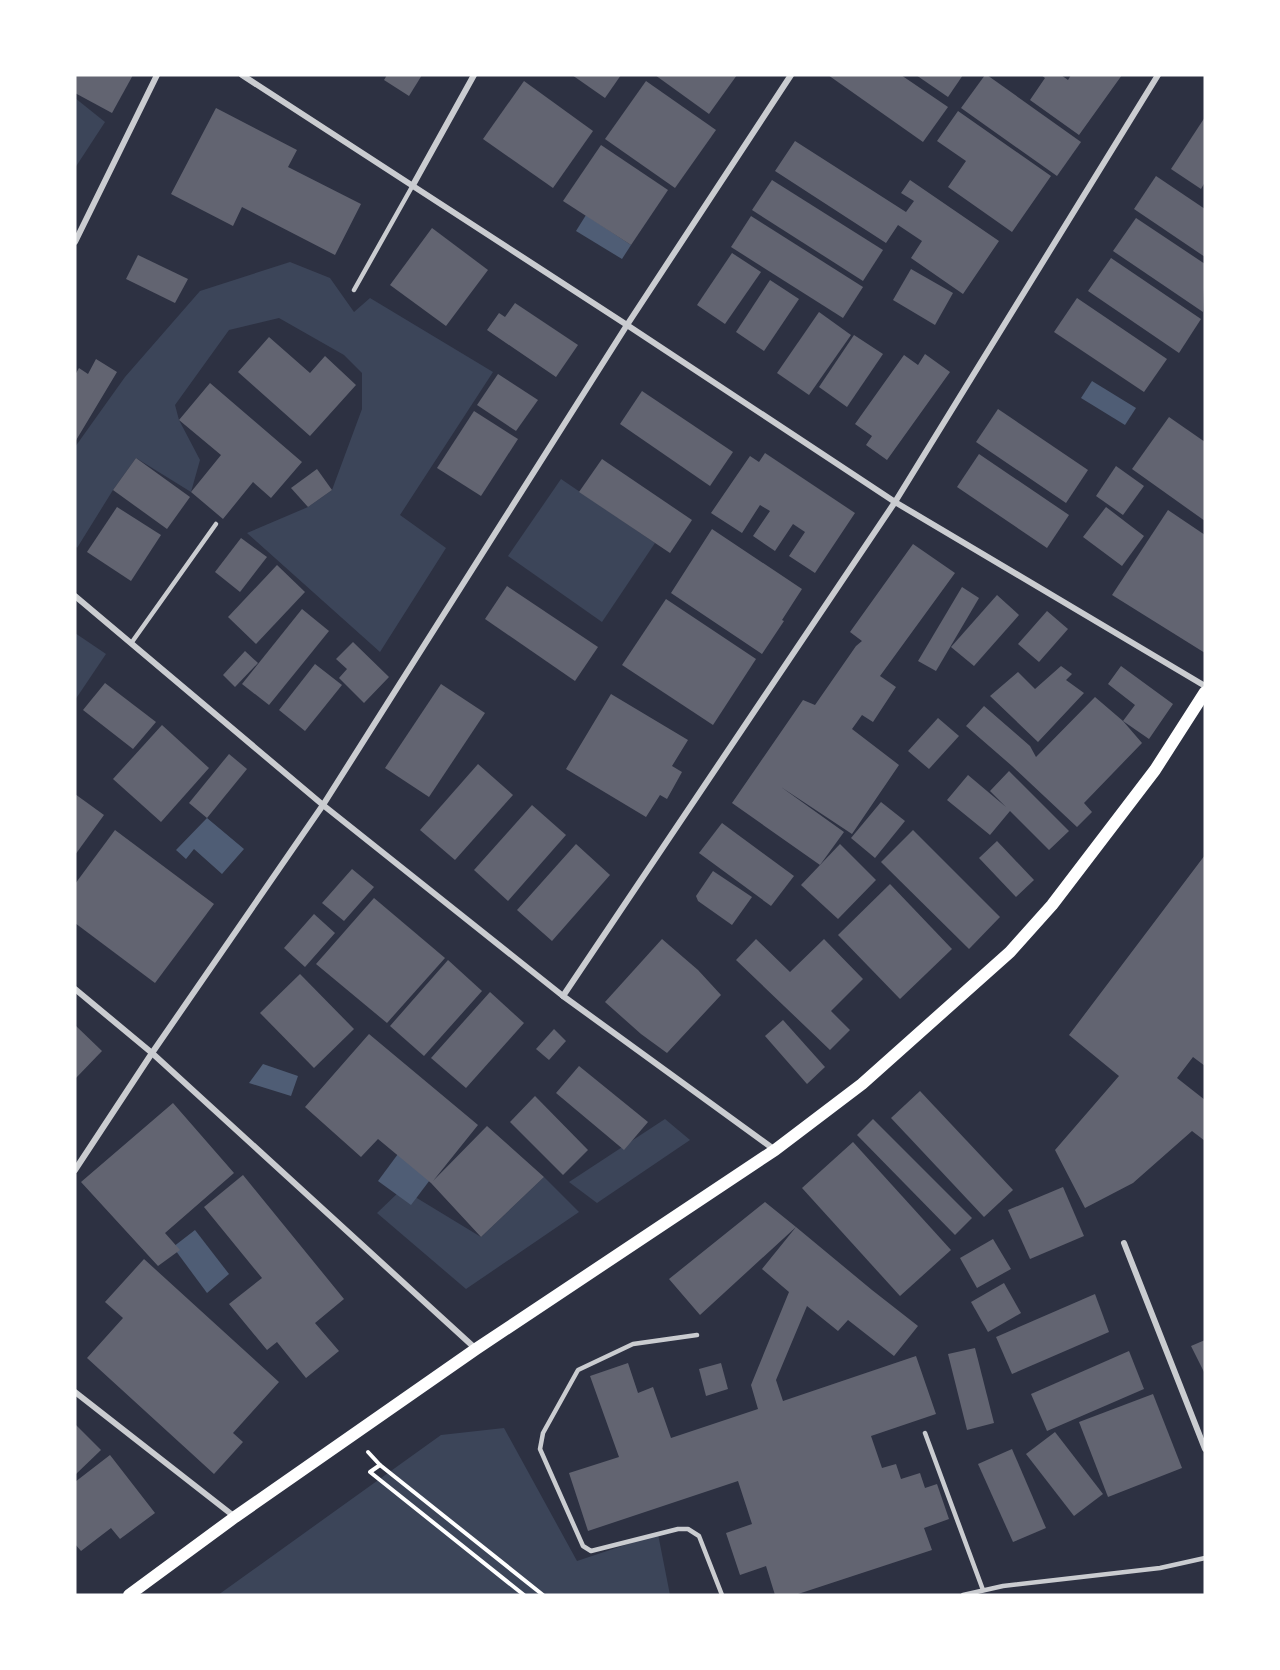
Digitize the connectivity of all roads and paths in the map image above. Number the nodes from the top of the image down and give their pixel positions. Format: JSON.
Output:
{"nodes":[{"id":1,"x":157,"y":75,"type":"edge"},
{"id":2,"x":242,"y":75,"type":"edge"},
{"id":3,"x":474,"y":75,"type":"edge"},
{"id":4,"x":791,"y":75,"type":"edge"},
{"id":5,"x":1158,"y":75,"type":"edge"},
{"id":6,"x":412,"y":185,"type":"junction"},
{"id":7,"x":75,"y":242,"type":"edge"},
{"id":8,"x":354,"y":290,"type":"dead end"},
{"id":9,"x":627,"y":325,"type":"junction"},
{"id":10,"x":895,"y":502,"type":"junction"},
{"id":11,"x":216,"y":524,"type":"dead end"},
{"id":12,"x":75,"y":596,"type":"edge"},
{"id":13,"x":132,"y":642,"type":"junction"},
{"id":14,"x":1205,"y":686,"type":"edge"},
{"id":15,"x":1205,"y":692,"type":"edge"},
{"id":16,"x":323,"y":805,"type":"junction"},
{"id":17,"x":75,"y":989,"type":"edge"},
{"id":18,"x":563,"y":996,"type":"junction"},
{"id":19,"x":152,"y":1053,"type":"junction"},
{"id":20,"x":775,"y":1150,"type":"junction"},
{"id":21,"x":75,"y":1170,"type":"edge"},
{"id":22,"x":1124,"y":1243,"type":"dead end"},
{"id":23,"x":697,"y":1335,"type":"dead end"},
{"id":24,"x":476,"y":1349,"type":"junction"},
{"id":25,"x":75,"y":1392,"type":"edge"},
{"id":26,"x":925,"y":1433,"type":"dead end"},
{"id":27,"x":1205,"y":1449,"type":"edge"},
{"id":28,"x":235,"y":1517,"type":"junction"},
{"id":29,"x":1205,"y":1558,"type":"edge"},
{"id":30,"x":983,"y":1590,"type":"junction"},
{"id":31,"x":129,"y":1595,"type":"edge"},
{"id":32,"x":524,"y":1595,"type":"edge"},
{"id":33,"x":543,"y":1595,"type":"edge"},
{"id":34,"x":722,"y":1595,"type":"edge"},
{"id":35,"x":963,"y":1595,"type":"edge"}],
"edges":[{"from":1,"to":7,"type":"street"},
{"from":2,"to":6,"type":"street"},
{"from":3,"to":6,"type":"street"},
{"from":4,"to":9,"type":"street"},
{"from":5,"to":10,"type":"street"},
{"from":6,"to":8,"type":"lane"},
{"from":6,"to":9,"type":"street"},
{"from":9,"to":10,"type":"street"},
{"from":9,"to":16,"type":"street"},
{"from":10,"to":14,"type":"street"},
{"from":10,"to":18,"type":"street"},
{"from":11,"to":13,"type":"lane"},
{"from":12,"to":13,"type":"street"},
{"from":13,"to":16,"type":"street"},
{"from":15,"to":20,"type":"main road"},
{"from":16,"to":18,"type":"street"},
{"from":16,"to":19,"type":"street"},
{"from":17,"to":19,"type":"street"},
{"from":18,"to":20,"type":"street"},
{"from":19,"to":21,"type":"street"},
{"from":19,"to":24,"type":"street"},
{"from":20,"to":24,"type":"main road"},
{"from":22,"to":27,"type":"street"},
{"from":23,"to":34,"type":"lane"},
{"from":24,"to":28,"type":"main road"},
{"from":25,"to":28,"type":"street"},
{"from":26,"to":30,"type":"lane"},
{"from":28,"to":31,"type":"main road"},
{"from":29,"to":30,"type":"lane"},
{"from":30,"to":35,"type":"lane"},
{"from":32,"to":33,"type":"path"}]}
